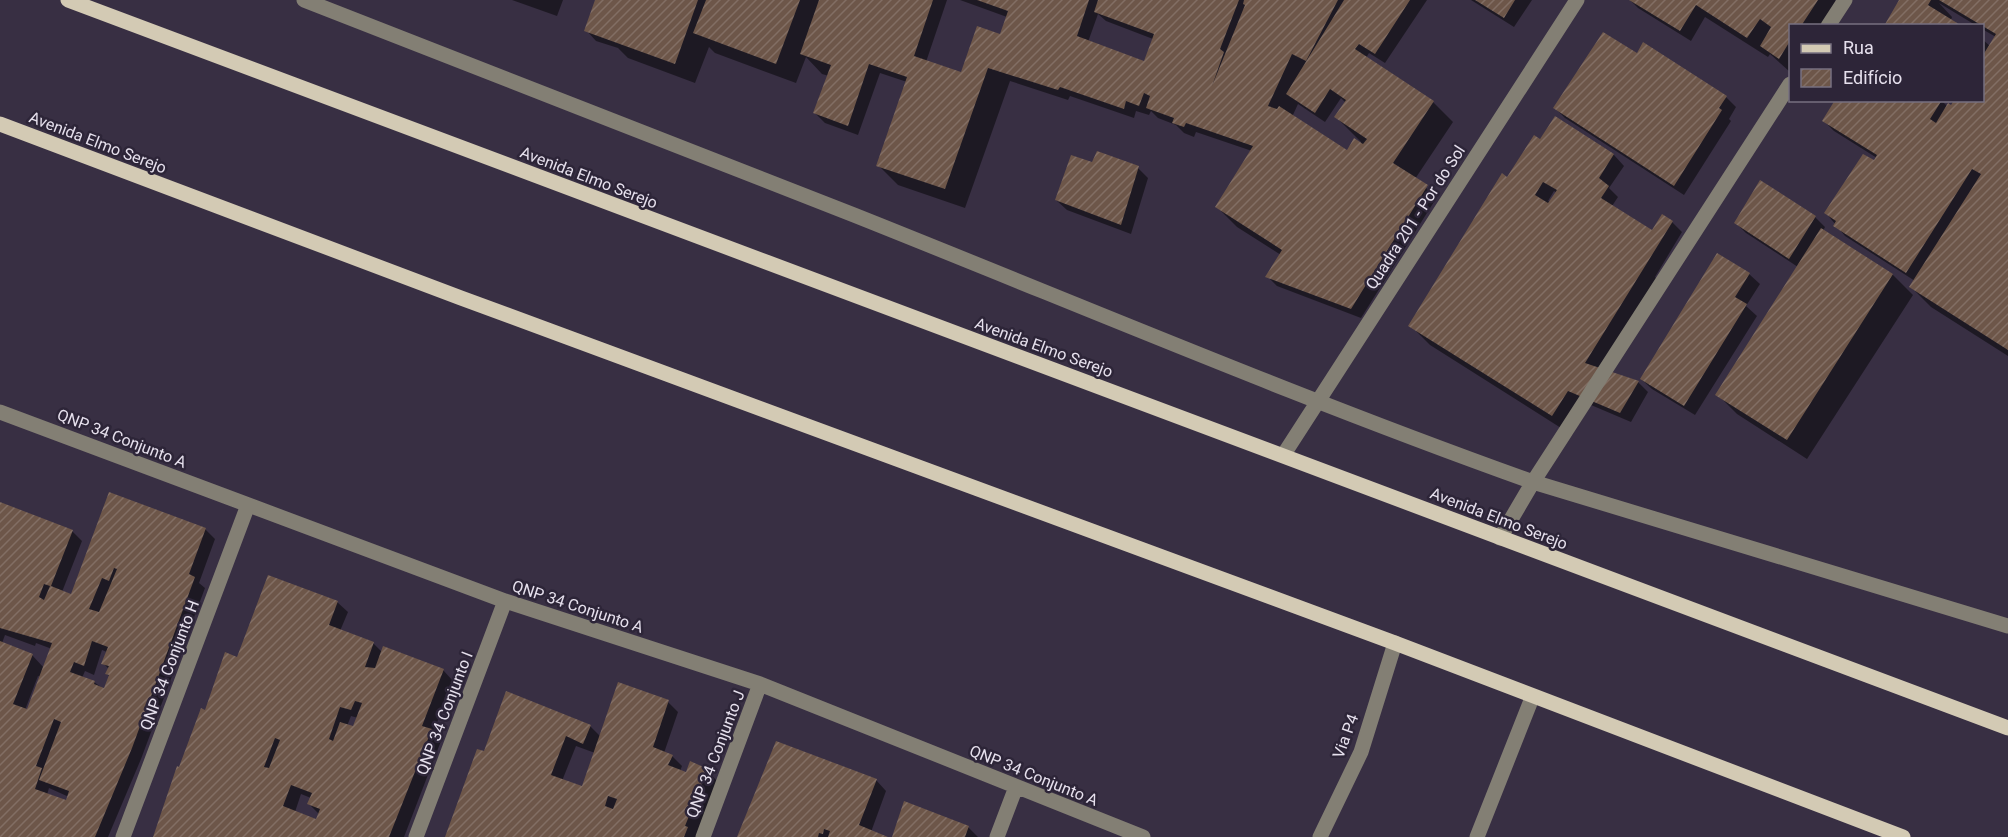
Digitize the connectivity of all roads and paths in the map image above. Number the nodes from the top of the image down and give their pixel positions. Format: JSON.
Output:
{"nodes":[{"id":1,"x":68,"y":0,"type":"edge"},
{"id":2,"x":304,"y":0,"type":"edge"},
{"id":3,"x":1577,"y":0,"type":"edge"},
{"id":4,"x":1845,"y":0,"type":"edge"},
{"id":5,"x":1829,"y":24,"type":"edge"},
{"id":6,"x":1789,"y":87,"type":"edge"},
{"id":7,"x":0,"y":124,"type":"edge"},
{"id":8,"x":1316,"y":403,"type":"junction"},
{"id":9,"x":0,"y":412,"type":"edge"},
{"id":10,"x":1284,"y":454,"type":"junction"},
{"id":11,"x":1533,"y":482,"type":"junction"},
{"id":12,"x":248,"y":505,"type":"junction"},
{"id":13,"x":1500,"y":537,"type":"junction"},
{"id":14,"x":505,"y":601,"type":"junction"},
{"id":15,"x":2008,"y":626,"type":"edge"},
{"id":16,"x":1395,"y":643,"type":"junction"},
{"id":17,"x":760,"y":684,"type":"junction"},
{"id":18,"x":1532,"y":698,"type":"junction"},
{"id":19,"x":2008,"y":728,"type":"edge"},
{"id":20,"x":1016,"y":787,"type":"junction"},
{"id":21,"x":123,"y":837,"type":"edge"},
{"id":22,"x":416,"y":837,"type":"edge"},
{"id":23,"x":703,"y":837,"type":"edge"},
{"id":24,"x":997,"y":837,"type":"edge"},
{"id":25,"x":1143,"y":837,"type":"edge"},
{"id":26,"x":1320,"y":837,"type":"edge"},
{"id":27,"x":1477,"y":837,"type":"edge"},
{"id":28,"x":1903,"y":837,"type":"edge"}],
"edges":[{"from":1,"to":10,"type":"main road","name":"Avenida Elmo Serejo"},
{"from":2,"to":8,"type":"street"},
{"from":3,"to":8,"type":"street","name":"Quadra 201 - Por do Sol"},
{"from":4,"to":5,"type":"street"},
{"from":6,"to":11,"type":"street"},
{"from":7,"to":16,"type":"main road","name":"Avenida Elmo Serejo"},
{"from":8,"to":10,"type":"street","name":"Quadra 201 - Por do Sol"},
{"from":8,"to":11,"type":"street"},
{"from":9,"to":12,"type":"street","name":"QNP 34 Conjunto A"},
{"from":10,"to":13,"type":"main road","name":"Avenida Elmo Serejo"},
{"from":11,"to":13,"type":"street"},
{"from":11,"to":15,"type":"street"},
{"from":12,"to":14,"type":"street","name":"QNP 34 Conjunto A"},
{"from":12,"to":21,"type":"street","name":"QNP 34 Conjunto H"},
{"from":13,"to":19,"type":"main road","name":"Avenida Elmo Serejo"},
{"from":14,"to":17,"type":"street","name":"QNP 34 Conjunto A"},
{"from":14,"to":22,"type":"street","name":"QNP 34 Conjunto I"},
{"from":16,"to":18,"type":"main road","name":"Avenida Elmo Serejo"},
{"from":16,"to":26,"type":"street","name":"Via P4"},
{"from":17,"to":20,"type":"street","name":"QNP 34 Conjunto A"},
{"from":17,"to":23,"type":"street","name":"QNP 34 Conjunto J"},
{"from":18,"to":27,"type":"street"},
{"from":18,"to":28,"type":"main road","name":"Avenida Elmo Serejo"},
{"from":20,"to":24,"type":"street"},
{"from":20,"to":25,"type":"street","name":"QNP 34 Conjunto A"}]}
